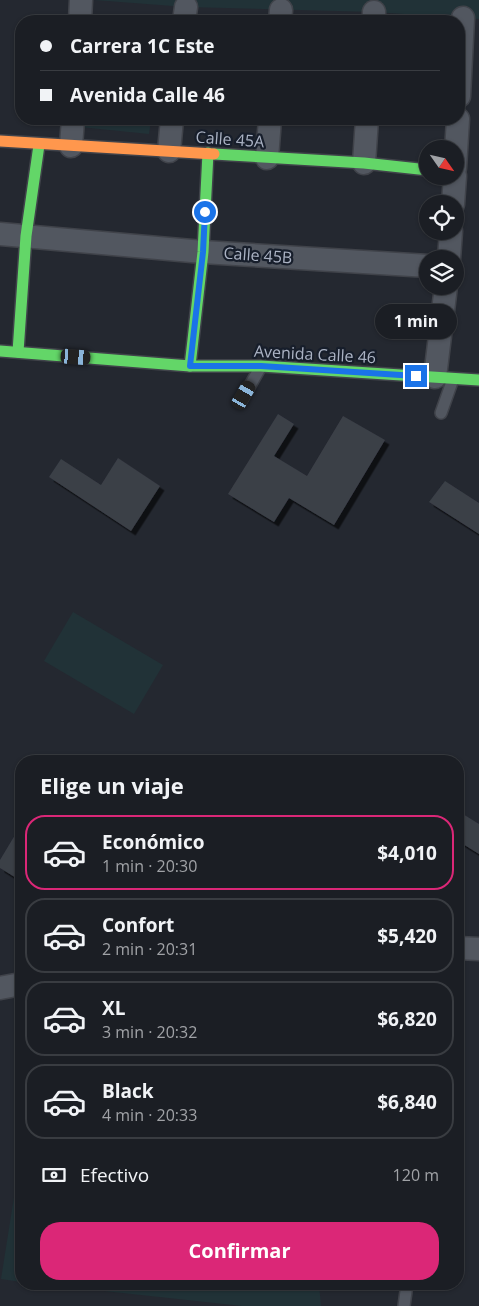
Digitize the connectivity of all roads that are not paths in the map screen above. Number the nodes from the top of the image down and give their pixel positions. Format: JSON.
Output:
{"nodes":[{"id":1,"x":81,"y":0,"type":"edge"},
{"id":2,"x":80,"y":15,"type":"edge"},
{"id":3,"x":73,"y":125,"type":"edge"},
{"id":4,"x":171,"y":125,"type":"edge"},
{"id":5,"x":270,"y":125,"type":"edge"},
{"id":6,"x":367,"y":125,"type":"edge"},
{"id":7,"x":458,"y":125,"type":"edge"},
{"id":8,"x":457,"y":140,"type":"edge"},
{"id":9,"x":0,"y":141,"type":"edge"},
{"id":10,"x":39,"y":144,"type":"junction"},
{"id":11,"x":71,"y":146,"type":"junction"},
{"id":12,"x":169,"y":151,"type":"junction"},
{"id":13,"x":208,"y":153,"type":"junction"},
{"id":14,"x":267,"y":158,"type":"junction"},
{"id":15,"x":364,"y":163,"type":"junction"},
{"id":16,"x":419,"y":169,"type":"edge"},
{"id":17,"x":0,"y":234,"type":"edge"},
{"id":18,"x":26,"y":236,"type":"junction"},
{"id":19,"x":203,"y":252,"type":"junction"},
{"id":20,"x":419,"y":265,"type":"edge"},
{"id":21,"x":446,"y":295,"type":"edge"},
{"id":22,"x":0,"y":351,"type":"edge"},
{"id":23,"x":18,"y":352,"type":"junction"},
{"id":24,"x":190,"y":366,"type":"junction"},
{"id":25,"x":261,"y":366,"type":"junction"},
{"id":26,"x":444,"y":378,"type":"junction"},
{"id":27,"x":479,"y":380,"type":"edge"},
{"id":28,"x":241,"y":401,"type":"dead end"},
{"id":29,"x":441,"y":413,"type":"dead end"},
{"id":30,"x":464,"y":948,"type":"edge"},
{"id":31,"x":479,"y":949,"type":"edge"},
{"id":32,"x":15,"y":985,"type":"edge"},
{"id":33,"x":0,"y":988,"type":"edge"},
{"id":34,"x":406,"y":1290,"type":"edge"},
{"id":35,"x":404,"y":1306,"type":"edge"}],
"edges":[{"from":1,"to":2,"type":"street"},
{"from":3,"to":11,"type":"street"},
{"from":4,"to":12,"type":"street"},
{"from":5,"to":14,"type":"street"},
{"from":6,"to":15,"type":"street"},
{"from":7,"to":8,"type":"street"},
{"from":9,"to":10,"type":"street","name":"Calle 45A"},
{"from":10,"to":11,"type":"street","name":"Calle 45A"},
{"from":10,"to":18,"type":"street"},
{"from":11,"to":12,"type":"street","name":"Calle 45A"},
{"from":12,"to":13,"type":"street","name":"Calle 45A"},
{"from":13,"to":14,"type":"street","name":"Calle 45A"},
{"from":13,"to":19,"type":"street"},
{"from":14,"to":15,"type":"street","name":"Calle 45A"},
{"from":15,"to":16,"type":"street","name":"Calle 45A"},
{"from":17,"to":18,"type":"street","name":"Calle 45B"},
{"from":18,"to":19,"type":"street","name":"Calle 45B"},
{"from":18,"to":23,"type":"street"},
{"from":19,"to":20,"type":"street","name":"Calle 45B"},
{"from":19,"to":24,"type":"street"},
{"from":21,"to":26,"type":"street"},
{"from":22,"to":23,"type":"street","name":"Avenida Calle 46"},
{"from":23,"to":24,"type":"street","name":"Avenida Calle 46"},
{"from":24,"to":25,"type":"street","name":"Avenida Calle 46"},
{"from":25,"to":26,"type":"street","name":"Avenida Calle 46"},
{"from":25,"to":28,"type":"lane"},
{"from":26,"to":27,"type":"street","name":"Avenida Calle 46"},
{"from":26,"to":29,"type":"lane"},
{"from":30,"to":31,"type":"street"},
{"from":32,"to":33,"type":"street"},
{"from":34,"to":35,"type":"lane"}]}
